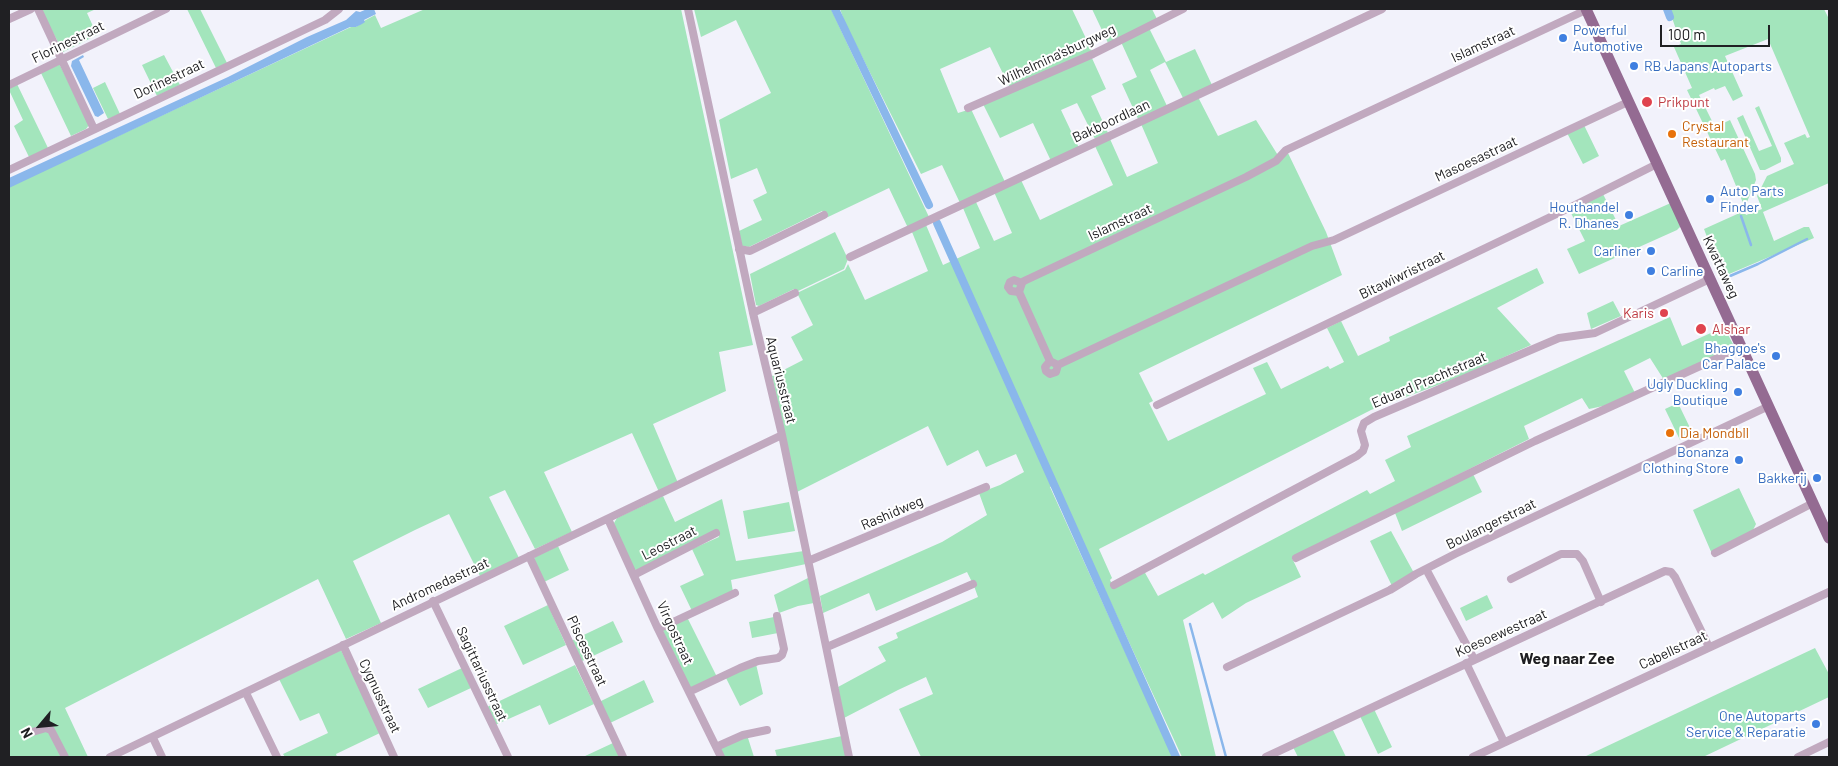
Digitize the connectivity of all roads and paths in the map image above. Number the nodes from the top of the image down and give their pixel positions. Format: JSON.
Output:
{"nodes":[{"id":1,"x":30,"y":9,"type":"edge"},
{"id":2,"x":38,"y":9,"type":"edge"},
{"id":3,"x":166,"y":9,"type":"edge"},
{"id":4,"x":338,"y":9,"type":"edge"},
{"id":5,"x":688,"y":9,"type":"edge"},
{"id":6,"x":1183,"y":9,"type":"edge"},
{"id":7,"x":1382,"y":9,"type":"edge"},
{"id":8,"x":1586,"y":9,"type":"edge"},
{"id":9,"x":9,"y":19,"type":"edge"},
{"id":10,"x":62,"y":59,"type":"junction"},
{"id":11,"x":9,"y":85,"type":"edge"},
{"id":12,"x":1628,"y":102,"type":"junction"},
{"id":13,"x":968,"y":108,"type":"dead end"},
{"id":14,"x":94,"y":129,"type":"junction"},
{"id":15,"x":1657,"y":164,"type":"junction"},
{"id":16,"x":9,"y":170,"type":"edge"},
{"id":17,"x":824,"y":215,"type":"dead end"},
{"id":18,"x":740,"y":249,"type":"junction"},
{"id":19,"x":850,"y":257,"type":"dead end"},
{"id":20,"x":1710,"y":279,"type":"junction"},
{"id":21,"x":795,"y":294,"type":"dead end"},
{"id":22,"x":752,"y":313,"type":"junction"},
{"id":23,"x":1742,"y":346,"type":"junction"},
{"id":24,"x":1050,"y":361,"type":"junction"},
{"id":25,"x":1058,"y":365,"type":"junction"},
{"id":26,"x":1156,"y":405,"type":"dead end"},
{"id":27,"x":1769,"y":406,"type":"junction"},
{"id":28,"x":782,"y":434,"type":"junction"},
{"id":29,"x":986,"y":487,"type":"dead end"},
{"id":30,"x":1813,"y":503,"type":"junction"},
{"id":31,"x":608,"y":519,"type":"junction"},
{"id":32,"x":716,"y":533,"type":"dead end"},
{"id":33,"x":1829,"y":538,"type":"edge"},
{"id":34,"x":1715,"y":553,"type":"dead end"},
{"id":35,"x":529,"y":556,"type":"junction"},
{"id":36,"x":1296,"y":558,"type":"dead end"},
{"id":37,"x":808,"y":561,"type":"junction"},
{"id":38,"x":1426,"y":569,"type":"junction"},
{"id":39,"x":634,"y":575,"type":"junction"},
{"id":40,"x":1512,"y":579,"type":"dead end"},
{"id":41,"x":973,"y":584,"type":"dead end"},
{"id":42,"x":1114,"y":585,"type":"dead end"},
{"id":43,"x":1829,"y":592,"type":"edge"},
{"id":44,"x":735,"y":593,"type":"dead end"},
{"id":45,"x":434,"y":601,"type":"junction"},
{"id":46,"x":1601,"y":602,"type":"junction"},
{"id":47,"x":777,"y":616,"type":"dead end"},
{"id":48,"x":658,"y":628,"type":"junction"},
{"id":49,"x":342,"y":645,"type":"junction"},
{"id":50,"x":827,"y":647,"type":"junction"},
{"id":51,"x":1709,"y":647,"type":"junction"},
{"id":52,"x":1470,"y":661,"type":"junction"},
{"id":53,"x":1227,"y":667,"type":"dead end"},
{"id":54,"x":689,"y":692,"type":"junction"},
{"id":55,"x":246,"y":693,"type":"junction"},
{"id":56,"x":767,"y":730,"type":"dead end"},
{"id":57,"x":29,"y":733,"type":"dead end"},
{"id":58,"x":153,"y":738,"type":"junction"},
{"id":59,"x":1504,"y":742,"type":"junction"},
{"id":60,"x":1829,"y":742,"type":"edge"},
{"id":61,"x":716,"y":748,"type":"junction"},
{"id":62,"x":65,"y":757,"type":"edge"},
{"id":63,"x":110,"y":757,"type":"edge"},
{"id":64,"x":162,"y":757,"type":"edge"},
{"id":65,"x":277,"y":757,"type":"edge"},
{"id":66,"x":394,"y":757,"type":"edge"},
{"id":67,"x":508,"y":757,"type":"edge"},
{"id":68,"x":623,"y":757,"type":"edge"},
{"id":69,"x":721,"y":757,"type":"edge"},
{"id":70,"x":849,"y":757,"type":"edge"},
{"id":71,"x":1266,"y":757,"type":"edge"},
{"id":72,"x":1473,"y":757,"type":"edge"},
{"id":73,"x":1798,"y":757,"type":"edge"}],
"edges":[{"from":1,"to":9,"type":"street"},
{"from":2,"to":10,"type":"street"},
{"from":3,"to":10,"type":"street","name":"Florinestraat"},
{"from":4,"to":14,"type":"street","name":"Dorinestraat"},
{"from":5,"to":18,"type":"street","name":"Aquariusstraat"},
{"from":6,"to":13,"type":"street","name":"Wilhelmina'sburgweg"},
{"from":7,"to":19,"type":"street","name":"Bakboordlaan"},
{"from":8,"to":12,"type":"main road","name":"Kwattaweg"},
{"from":8,"to":24,"type":"street","name":"Islamstraat"},
{"from":10,"to":11,"type":"street","name":"Florinestraat"},
{"from":10,"to":14,"type":"street"},
{"from":12,"to":15,"type":"main road","name":"Kwattaweg"},
{"from":12,"to":25,"type":"street","name":"Masoesastraat"},
{"from":14,"to":16,"type":"street","name":"Dorinestraat"},
{"from":15,"to":20,"type":"main road","name":"Kwattaweg"},
{"from":15,"to":26,"type":"street","name":"Bitawiwristraat"},
{"from":17,"to":18,"type":"street"},
{"from":18,"to":22,"type":"street","name":"Aquariusstraat"},
{"from":20,"to":23,"type":"main road","name":"Kwattaweg"},
{"from":20,"to":42,"type":"street","name":"Eduard Prachtstraat"},
{"from":21,"to":22,"type":"street"},
{"from":22,"to":28,"type":"street","name":"Aquariusstraat"},
{"from":23,"to":27,"type":"main road","name":"Kwattaweg"},
{"from":23,"to":36,"type":"street"},
{"from":24,"to":25,"type":"street"},
{"from":24,"to":25,"type":"street"},
{"from":27,"to":30,"type":"main road","name":"Kwattaweg"},
{"from":27,"to":38,"type":"street","name":"Boulangerstraat"},
{"from":28,"to":31,"type":"street","name":"Andromedastraat"},
{"from":28,"to":37,"type":"street","name":"Aquariusstraat"},
{"from":29,"to":37,"type":"street","name":"Rashidweg"},
{"from":30,"to":33,"type":"main road","name":"Kwattaweg"},
{"from":30,"to":34,"type":"street"},
{"from":31,"to":35,"type":"street","name":"Andromedastraat"},
{"from":31,"to":39,"type":"street","name":"Virgostraat"},
{"from":32,"to":39,"type":"street","name":"Leostraat"},
{"from":35,"to":45,"type":"street","name":"Andromedastraat"},
{"from":35,"to":68,"type":"street","name":"Piscesstraat"},
{"from":37,"to":50,"type":"street","name":"Aquariusstraat"},
{"from":38,"to":52,"type":"street"},
{"from":38,"to":53,"type":"street","name":"Boulangerstraat"},
{"from":39,"to":48,"type":"street","name":"Virgostraat"},
{"from":40,"to":46,"type":"street"},
{"from":41,"to":50,"type":"street"},
{"from":43,"to":51,"type":"street","name":"Cabellstraat"},
{"from":44,"to":48,"type":"street"},
{"from":45,"to":49,"type":"street","name":"Andromedastraat"},
{"from":45,"to":67,"type":"street","name":"Sagittariusstraat"},
{"from":46,"to":51,"type":"street","name":"Koesoewestraat"},
{"from":46,"to":52,"type":"street","name":"Koesoewestraat"},
{"from":47,"to":54,"type":"street"},
{"from":48,"to":54,"type":"street","name":"Virgostraat"},
{"from":49,"to":55,"type":"street","name":"Andromedastraat"},
{"from":49,"to":66,"type":"street","name":"Cygnusstraat"},
{"from":50,"to":70,"type":"street","name":"Aquariusstraat"},
{"from":51,"to":59,"type":"street","name":"Cabellstraat"},
{"from":52,"to":59,"type":"street"},
{"from":52,"to":71,"type":"street","name":"Koesoewestraat"},
{"from":54,"to":61,"type":"street","name":"Virgostraat"},
{"from":55,"to":58,"type":"street","name":"Andromedastraat"},
{"from":55,"to":65,"type":"street"},
{"from":56,"to":61,"type":"street"},
{"from":57,"to":62,"type":"street"},
{"from":58,"to":63,"type":"street","name":"Andromedastraat"},
{"from":58,"to":64,"type":"street"},
{"from":59,"to":72,"type":"street","name":"Cabellstraat"},
{"from":60,"to":73,"type":"street"},
{"from":61,"to":69,"type":"street","name":"Virgostraat"}]}
